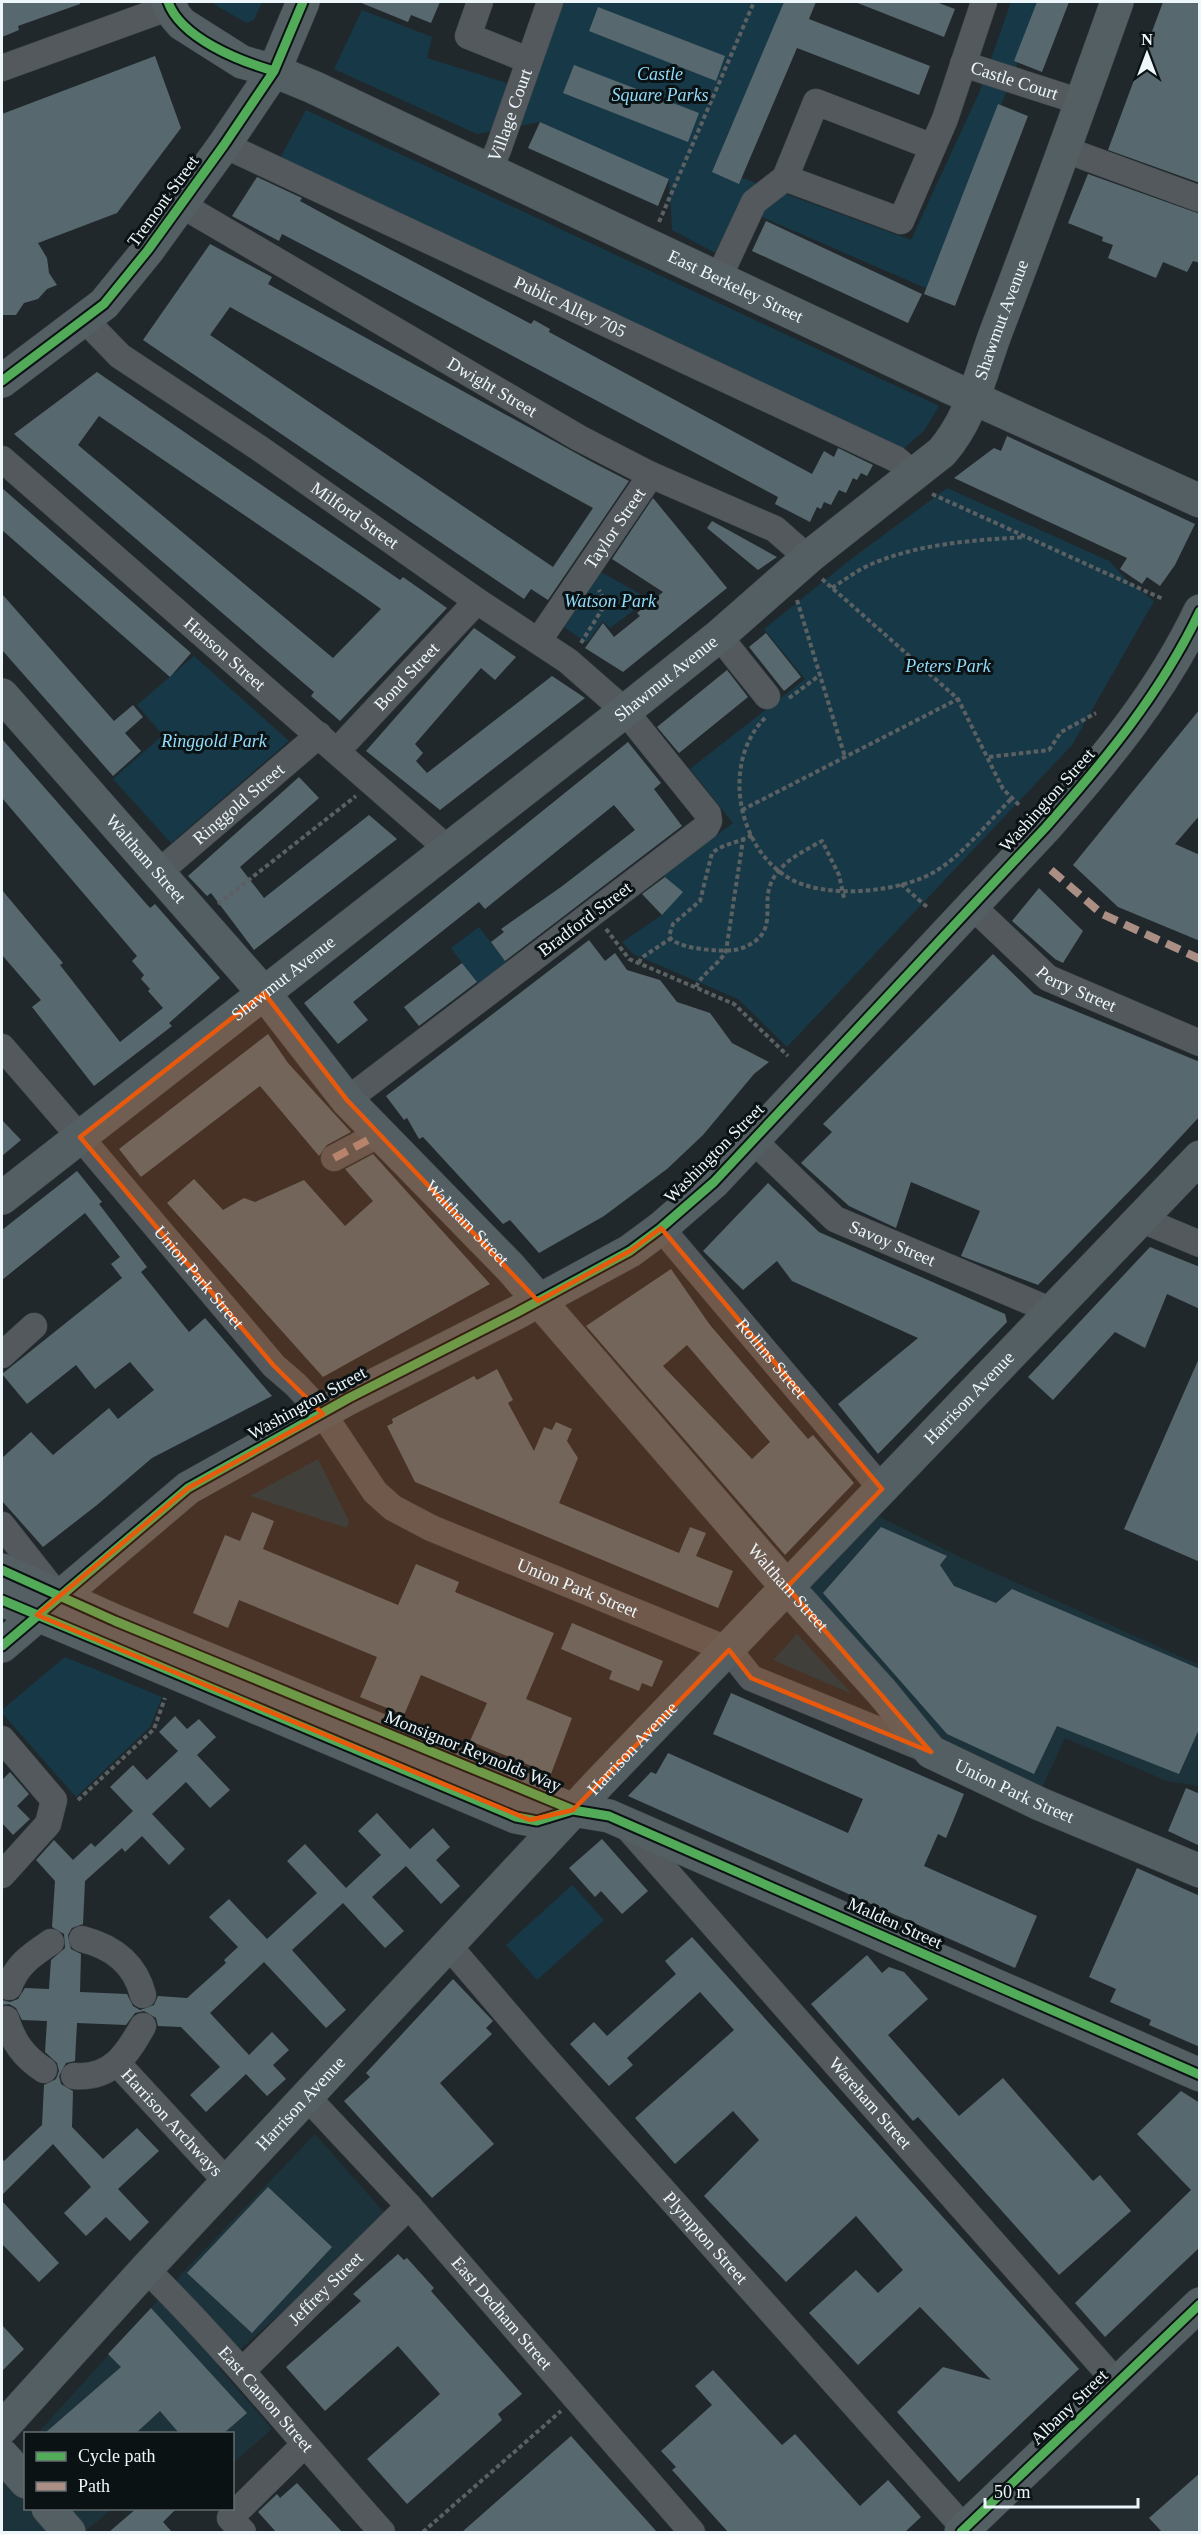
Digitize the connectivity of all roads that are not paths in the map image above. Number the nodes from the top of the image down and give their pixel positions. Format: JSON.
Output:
{"nodes":[{"id":1,"x":303,"y":2,"type":"edge"},
{"id":2,"x":480,"y":2,"type":"edge"},
{"id":3,"x":550,"y":2,"type":"edge"},
{"id":4,"x":984,"y":2,"type":"edge"},
{"id":5,"x":1117,"y":2,"type":"edge"},
{"id":6,"x":169,"y":4,"type":"edge"},
{"id":7,"x":528,"y":60,"type":"junction"},
{"id":8,"x":963,"y":64,"type":"junction"},
{"id":9,"x":2,"y":69,"type":"edge"},
{"id":10,"x":274,"y":71,"type":"junction"},
{"id":11,"x":1081,"y":102,"type":"junction"},
{"id":12,"x":224,"y":145,"type":"junction"},
{"id":13,"x":933,"y":147,"type":"junction"},
{"id":14,"x":1066,"y":150,"type":"junction"},
{"id":15,"x":489,"y":168,"type":"junction"},
{"id":16,"x":785,"y":178,"type":"junction"},
{"id":17,"x":1200,"y":199,"type":"edge"},
{"id":18,"x":180,"y":204,"type":"junction"},
{"id":19,"x":719,"y":277,"type":"junction"},
{"id":20,"x":85,"y":320,"type":"junction"},
{"id":21,"x":2,"y":381,"type":"edge"},
{"id":22,"x":973,"y":398,"type":"junction"},
{"id":23,"x":2,"y":459,"type":"edge"},
{"id":24,"x":651,"y":475,"type":"junction"},
{"id":25,"x":921,"y":483,"type":"junction"},
{"id":26,"x":1200,"y":501,"type":"edge"},
{"id":27,"x":814,"y":567,"type":"junction"},
{"id":28,"x":477,"y":601,"type":"junction"},
{"id":29,"x":1200,"y":611,"type":"edge"},
{"id":30,"x":719,"y":636,"type":"junction"},
{"id":31,"x":539,"y":640,"type":"junction"},
{"id":32,"x":2,"y":695,"type":"edge"},
{"id":33,"x":774,"y":704,"type":"road end"},
{"id":34,"x":625,"y":711,"type":"junction"},
{"id":35,"x":328,"y":743,"type":"junction"},
{"id":36,"x":448,"y":849,"type":"junction"},
{"id":37,"x":158,"y":873,"type":"junction"},
{"id":38,"x":972,"y":906,"type":"junction"},
{"id":39,"x":264,"y":993,"type":"junction"},
{"id":40,"x":1200,"y":1043,"type":"edge"},
{"id":41,"x":2,"y":1047,"type":"edge"},
{"id":42,"x":347,"y":1100,"type":"junction"},
{"id":43,"x":80,"y":1137,"type":"junction"},
{"id":44,"x":368,"y":1140,"type":"dead end"},
{"id":45,"x":753,"y":1140,"type":"junction"},
{"id":46,"x":334,"y":1158,"type":"dead end"},
{"id":47,"x":1200,"y":1158,"type":"edge"},
{"id":48,"x":2,"y":1198,"type":"edge"},
{"id":49,"x":1140,"y":1219,"type":"junction"},
{"id":50,"x":661,"y":1228,"type":"junction"},
{"id":51,"x":1200,"y":1244,"type":"edge"},
{"id":52,"x":538,"y":1301,"type":"junction"},
{"id":53,"x":1052,"y":1311,"type":"junction"},
{"id":54,"x":34,"y":1326,"type":"dead end"},
{"id":55,"x":2,"y":1355,"type":"edge"},
{"id":56,"x":323,"y":1414,"type":"junction"},
{"id":57,"x":882,"y":1489,"type":"junction"},
{"id":58,"x":2,"y":1525,"type":"edge"},
{"id":59,"x":2,"y":1570,"type":"edge"},
{"id":60,"x":787,"y":1587,"type":"junction"},
{"id":61,"x":2,"y":1600,"type":"edge"},
{"id":62,"x":48,"y":1606,"type":"junction"},
{"id":63,"x":2,"y":1646,"type":"edge"},
{"id":64,"x":729,"y":1650,"type":"junction"},
{"id":65,"x":2,"y":1739,"type":"edge"},
{"id":66,"x":931,"y":1752,"type":"junction"},
{"id":67,"x":573,"y":1810,"type":"junction"},
{"id":68,"x":623,"y":1822,"type":"junction"},
{"id":69,"x":1200,"y":1871,"type":"edge"},
{"id":70,"x":2,"y":1875,"type":"edge"},
{"id":71,"x":82,"y":1939,"type":"dead end"},
{"id":72,"x":51,"y":1941,"type":"dead end"},
{"id":73,"x":448,"y":1945,"type":"junction"},
{"id":74,"x":9,"y":1987,"type":"dead end"},
{"id":75,"x":143,"y":1995,"type":"dead end"},
{"id":76,"x":6,"y":2019,"type":"dead end"},
{"id":77,"x":142,"y":2026,"type":"dead end"},
{"id":78,"x":117,"y":2063,"type":"junction"},
{"id":79,"x":44,"y":2070,"type":"dead end"},
{"id":80,"x":1200,"y":2075,"type":"edge"},
{"id":81,"x":74,"y":2076,"type":"dead end"},
{"id":82,"x":307,"y":2097,"type":"junction"},
{"id":83,"x":228,"y":2183,"type":"junction"},
{"id":84,"x":409,"y":2206,"type":"junction"},
{"id":85,"x":146,"y":2269,"type":"junction"},
{"id":86,"x":1200,"y":2304,"type":"edge"},
{"id":87,"x":243,"y":2370,"type":"junction"},
{"id":88,"x":1117,"y":2383,"type":"junction"},
{"id":89,"x":2,"y":2428,"type":"edge"},
{"id":90,"x":304,"y":2445,"type":"junction"},
{"id":91,"x":2,"y":2455,"type":"edge"},
{"id":92,"x":24,"y":2480,"type":"edge"},
{"id":93,"x":50,"y":2510,"type":"edge"},
{"id":94,"x":963,"y":2531,"type":"edge"},
{"id":95,"x":69,"y":2532,"type":"edge"},
{"id":96,"x":243,"y":2532,"type":"edge"},
{"id":97,"x":382,"y":2532,"type":"edge"},
{"id":98,"x":693,"y":2532,"type":"edge"}],
"edges":[{"from":1,"to":10,"type":"main road","name":"Tremont Street"},
{"from":2,"to":7,"type":"street","name":"Village Court"},
{"from":3,"to":7,"type":"street","name":"Village Court"},
{"from":4,"to":8,"type":"street"},
{"from":5,"to":11,"type":"main road","name":"Shawmut Avenue"},
{"from":6,"to":9,"type":"street"},
{"from":6,"to":10,"type":"main road","name":"East Berkeley Street"},
{"from":7,"to":15,"type":"street","name":"Village Court"},
{"from":8,"to":11,"type":"street","name":"Castle Court"},
{"from":8,"to":13,"type":"street","name":"Castle Court"},
{"from":10,"to":12,"type":"main road","name":"Tremont Street"},
{"from":10,"to":15,"type":"main road","name":"East Berkeley Street"},
{"from":11,"to":14,"type":"main road","name":"Shawmut Avenue"},
{"from":12,"to":18,"type":"main road","name":"Tremont Street"},
{"from":12,"to":25,"type":"street","name":"Public Alley 705"},
{"from":13,"to":16,"type":"street","name":"Castle Court"},
{"from":13,"to":16,"type":"street"},
{"from":14,"to":17,"type":"street"},
{"from":14,"to":22,"type":"main road","name":"Shawmut Avenue"},
{"from":15,"to":19,"type":"main road","name":"East Berkeley Street"},
{"from":16,"to":19,"type":"street"},
{"from":18,"to":20,"type":"main road","name":"Tremont Street"},
{"from":18,"to":24,"type":"street","name":"Dwight Street"},
{"from":19,"to":22,"type":"main road","name":"East Berkeley Street"},
{"from":20,"to":21,"type":"main road","name":"Tremont Street"},
{"from":20,"to":28,"type":"street","name":"Milford Street"},
{"from":22,"to":25,"type":"main road","name":"Shawmut Avenue"},
{"from":22,"to":26,"type":"main road","name":"East Berkeley Street"},
{"from":23,"to":35,"type":"street","name":"Hanson Street"},
{"from":24,"to":27,"type":"street","name":"Dwight Street"},
{"from":24,"to":31,"type":"street","name":"Taylor Street"},
{"from":25,"to":27,"type":"main road","name":"Shawmut Avenue"},
{"from":27,"to":30,"type":"main road","name":"Shawmut Avenue"},
{"from":28,"to":31,"type":"street","name":"Milford Street"},
{"from":28,"to":35,"type":"street","name":"Bond Street"},
{"from":29,"to":38,"type":"main road","name":"Washington Street"},
{"from":30,"to":33,"type":"street"},
{"from":30,"to":34,"type":"main road","name":"Shawmut Avenue"},
{"from":31,"to":34,"type":"street","name":"Milford Street"},
{"from":32,"to":37,"type":"main road","name":"Waltham Street"},
{"from":34,"to":36,"type":"main road","name":"Shawmut Avenue"},
{"from":34,"to":42,"type":"street","name":"Bradford Street"},
{"from":35,"to":36,"type":"street","name":"Hanson Street"},
{"from":35,"to":37,"type":"street","name":"Ringgold Street"},
{"from":36,"to":39,"type":"main road","name":"Shawmut Avenue"},
{"from":37,"to":39,"type":"main road","name":"Waltham Street"},
{"from":38,"to":40,"type":"street","name":"Perry Street"},
{"from":38,"to":45,"type":"main road","name":"Washington Street"},
{"from":39,"to":42,"type":"main road","name":"Waltham Street"},
{"from":39,"to":43,"type":"main road","name":"Shawmut Avenue"},
{"from":41,"to":43,"type":"street","name":"Union Park Street"},
{"from":42,"to":52,"type":"main road","name":"Waltham Street"},
{"from":43,"to":48,"type":"main road","name":"Shawmut Avenue"},
{"from":43,"to":56,"type":"street","name":"Union Park Street"},
{"from":44,"to":46,"type":"street"},
{"from":45,"to":50,"type":"main road","name":"Washington Street"},
{"from":45,"to":53,"type":"street","name":"Savoy Street"},
{"from":47,"to":49,"type":"main road","name":"Harrison Avenue"},
{"from":49,"to":51,"type":"street"},
{"from":49,"to":53,"type":"main road","name":"Harrison Avenue"},
{"from":50,"to":52,"type":"main road","name":"Washington Street"},
{"from":50,"to":57,"type":"street","name":"Rollins Street"},
{"from":52,"to":56,"type":"main road","name":"Washington Street"},
{"from":52,"to":60,"type":"main road","name":"Waltham Street"},
{"from":53,"to":57,"type":"main road","name":"Harrison Avenue"},
{"from":54,"to":55,"type":"street"},
{"from":56,"to":62,"type":"main road","name":"Washington Street"},
{"from":56,"to":64,"type":"street","name":"Union Park Street"},
{"from":57,"to":60,"type":"main road","name":"Harrison Avenue"},
{"from":58,"to":62,"type":"street"},
{"from":59,"to":62,"type":"main road"},
{"from":60,"to":64,"type":"main road","name":"Harrison Avenue"},
{"from":60,"to":66,"type":"main road","name":"Waltham Street"},
{"from":61,"to":62,"type":"main road"},
{"from":62,"to":63,"type":"main road","name":"Washington Street"},
{"from":62,"to":67,"type":"main road","name":"Monsignor Reynolds Way"},
{"from":64,"to":66,"type":"street","name":"Union Park Street"},
{"from":64,"to":67,"type":"main road","name":"Harrison Avenue"},
{"from":65,"to":70,"type":"street"},
{"from":66,"to":69,"type":"main road","name":"Union Park Street"},
{"from":67,"to":68,"type":"main road","name":"Malden Street"},
{"from":67,"to":73,"type":"main road","name":"Harrison Avenue"},
{"from":68,"to":80,"type":"main road","name":"Malden Street"},
{"from":68,"to":88,"type":"street","name":"Wareham Street"},
{"from":71,"to":75,"type":"street"},
{"from":72,"to":74,"type":"street"},
{"from":73,"to":82,"type":"main road","name":"Harrison Avenue"},
{"from":73,"to":94,"type":"street","name":"Plympton Street"},
{"from":76,"to":79,"type":"street"},
{"from":77,"to":78,"type":"street","name":"Harrison Archways"},
{"from":78,"to":81,"type":"street","name":"Harrison Archways"},
{"from":78,"to":83,"type":"street","name":"Harrison Archways"},
{"from":82,"to":83,"type":"main road","name":"Harrison Avenue"},
{"from":82,"to":84,"type":"street","name":"East Dedham Street"},
{"from":83,"to":85,"type":"main road","name":"Harrison Avenue"},
{"from":84,"to":87,"type":"street","name":"Jeffrey Street"},
{"from":84,"to":98,"type":"street","name":"East Dedham Street"},
{"from":85,"to":87,"type":"street","name":"East Canton Street"},
{"from":85,"to":89,"type":"main road","name":"Harrison Avenue"},
{"from":86,"to":88,"type":"main road","name":"Albany Street"},
{"from":87,"to":90,"type":"street","name":"East Canton Street"},
{"from":88,"to":94,"type":"main road","name":"Albany Street"},
{"from":90,"to":96,"type":"street"},
{"from":90,"to":97,"type":"street","name":"East Canton Street"},
{"from":91,"to":92,"type":"main road"},
{"from":93,"to":95,"type":"main road"}]}
